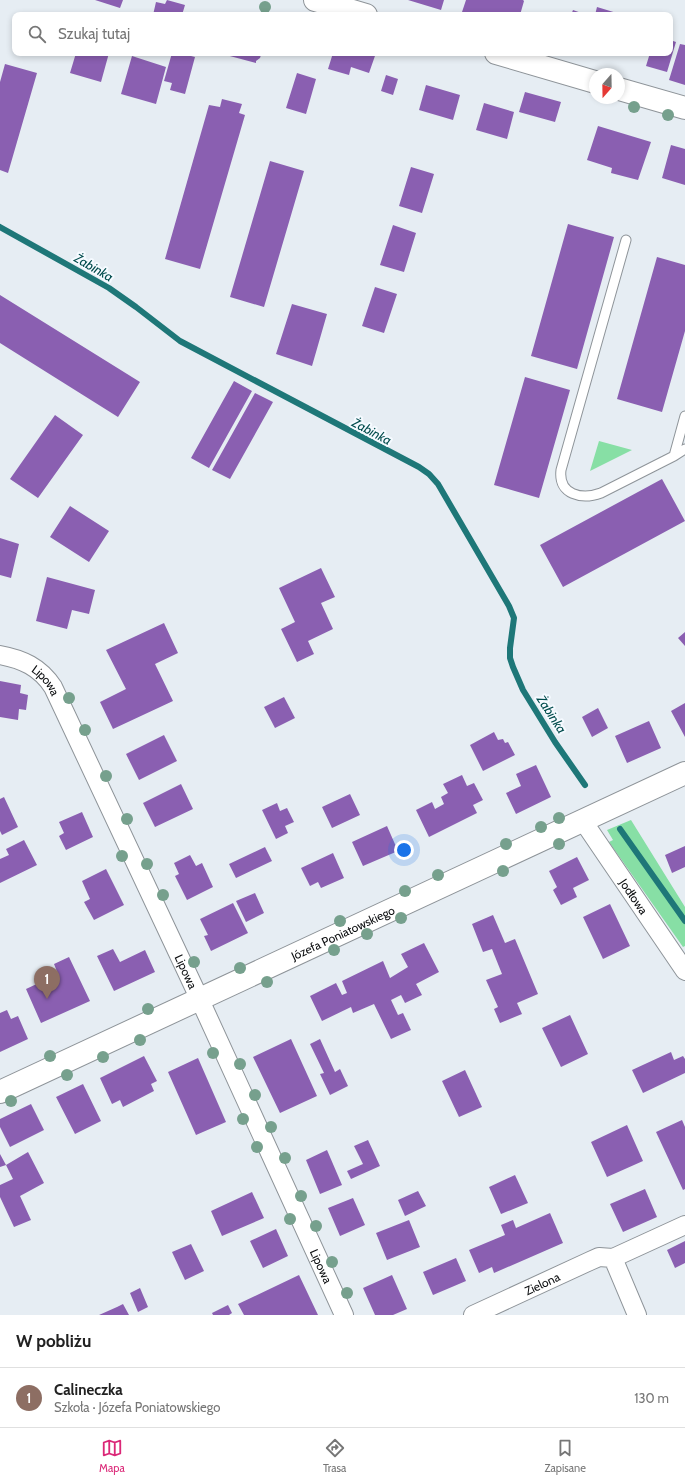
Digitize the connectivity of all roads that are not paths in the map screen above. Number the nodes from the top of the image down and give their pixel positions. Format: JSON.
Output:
{"nodes":[{"id":1,"x":326,"y":2,"type":"edge"},
{"id":2,"x":357,"y":12,"type":"edge"},
{"id":3,"x":506,"y":56,"type":"edge"},
{"id":4,"x":589,"y":80,"type":"edge"},
{"id":5,"x":625,"y":90,"type":"edge"},
{"id":6,"x":685,"y":108,"type":"edge"},
{"id":7,"x":626,"y":240,"type":"dead end"},
{"id":8,"x":685,"y":416,"type":"edge"},
{"id":9,"x":685,"y":449,"type":"edge"},
{"id":10,"x":674,"y":456,"type":"junction"},
{"id":11,"x":0,"y":655,"type":"edge"},
{"id":12,"x":685,"y":773,"type":"edge"},
{"id":13,"x":583,"y":821,"type":"junction"},
{"id":14,"x":685,"y":971,"type":"edge"},
{"id":15,"x":200,"y":1000,"type":"junction"},
{"id":16,"x":0,"y":1092,"type":"edge"},
{"id":17,"x":685,"y":1225,"type":"edge"},
{"id":18,"x":613,"y":1258,"type":"junction"},
{"id":19,"x":344,"y":1315,"type":"edge"},
{"id":20,"x":473,"y":1315,"type":"edge"},
{"id":21,"x":637,"y":1315,"type":"edge"}],
"edges":[{"from":1,"to":2,"type":"street"},
{"from":3,"to":4,"type":"street"},
{"from":5,"to":6,"type":"street"},
{"from":7,"to":10,"type":"lane"},
{"from":8,"to":10,"type":"lane"},
{"from":9,"to":10,"type":"lane"},
{"from":11,"to":15,"type":"street","name":"Lipowa"},
{"from":12,"to":13,"type":"street","name":"Józefa Poniatowskiego"},
{"from":13,"to":14,"type":"street","name":"Jodłowa"},
{"from":13,"to":15,"type":"street","name":"Józefa Poniatowskiego"},
{"from":15,"to":16,"type":"street","name":"Józefa Poniatowskiego"},
{"from":15,"to":19,"type":"street","name":"Lipowa"},
{"from":17,"to":18,"type":"street","name":"Zielona"},
{"from":18,"to":20,"type":"street","name":"Zielona"},
{"from":18,"to":21,"type":"street"}]}
